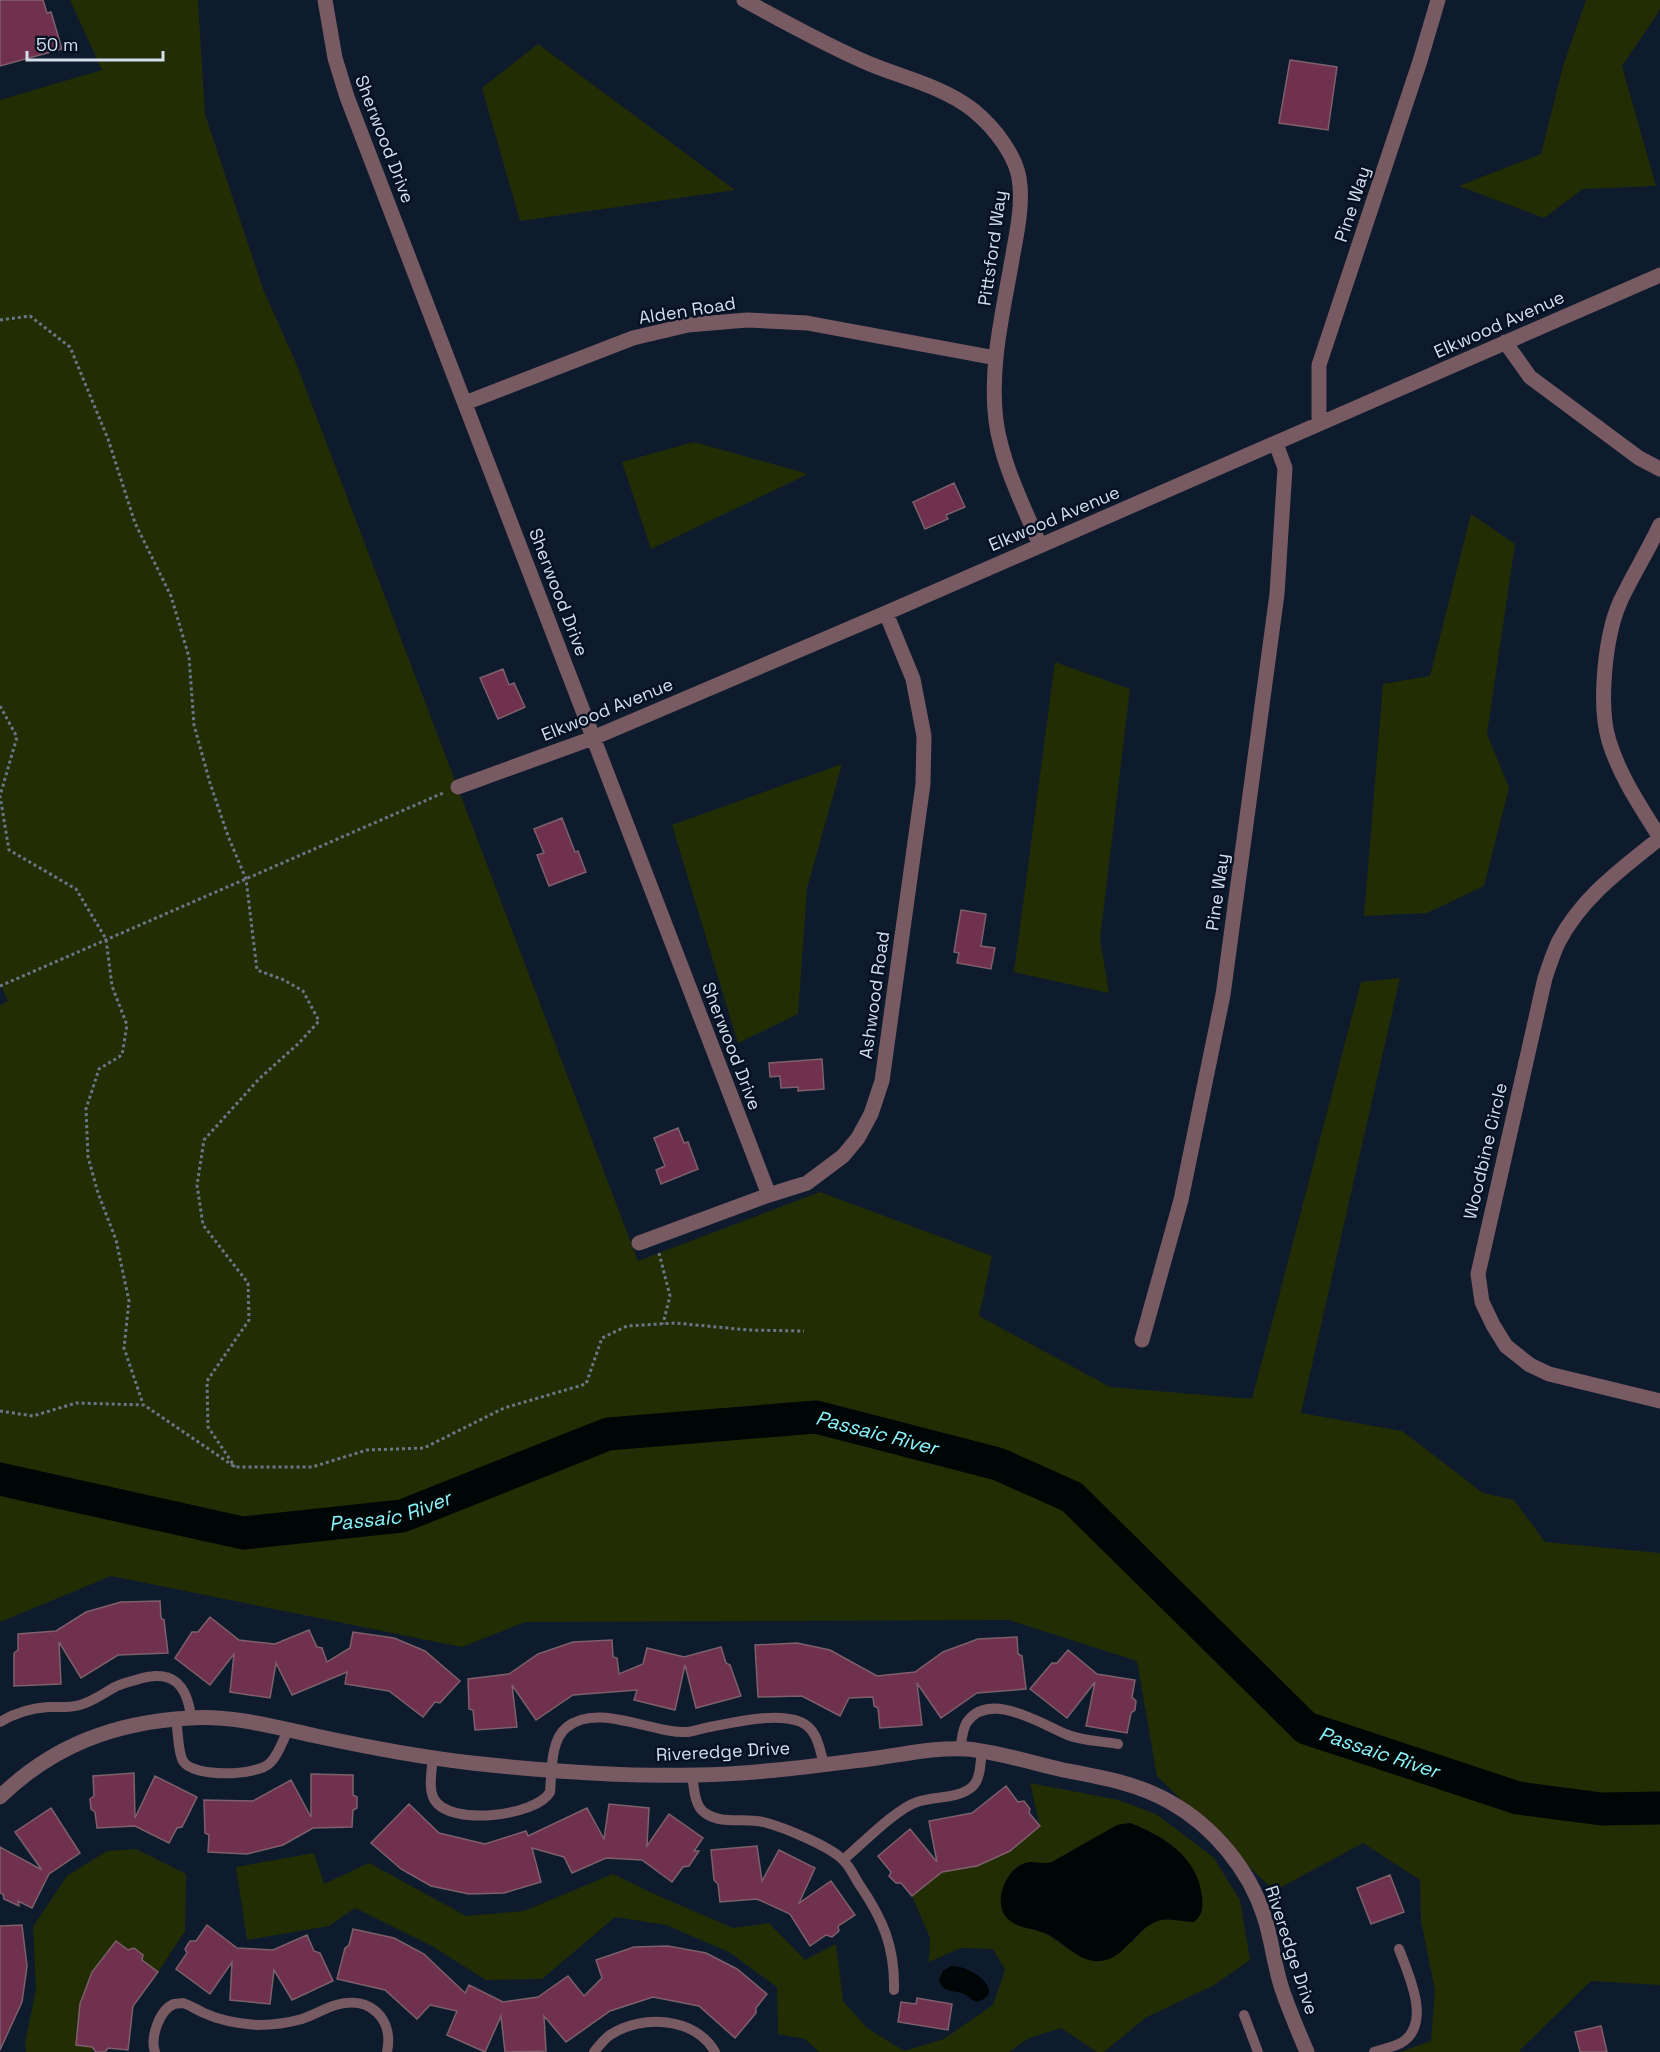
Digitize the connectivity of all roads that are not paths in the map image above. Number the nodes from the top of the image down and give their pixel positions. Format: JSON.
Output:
{"nodes":[{"id":1,"x":325,"y":0,"type":"edge"},
{"id":2,"x":744,"y":0,"type":"edge"},
{"id":3,"x":1438,"y":0,"type":"edge"},
{"id":4,"x":1660,"y":275,"type":"edge"},
{"id":5,"x":1505,"y":342,"type":"junction"},
{"id":6,"x":996,"y":358,"type":"junction"},
{"id":7,"x":465,"y":403,"type":"junction"},
{"id":8,"x":1319,"y":424,"type":"junction"},
{"id":9,"x":1276,"y":444,"type":"junction"},
{"id":10,"x":1660,"y":469,"type":"edge"},
{"id":11,"x":1660,"y":525,"type":"edge"},
{"id":12,"x":1040,"y":545,"type":"junction"},
{"id":13,"x":886,"y":613,"type":"junction"},
{"id":14,"x":593,"y":738,"type":"junction"},
{"id":15,"x":458,"y":787,"type":"road end"},
{"id":16,"x":1660,"y":838,"type":"edge"},
{"id":17,"x":769,"y":1195,"type":"junction"},
{"id":18,"x":639,"y":1243,"type":"dead end"},
{"id":19,"x":1142,"y":1340,"type":"dead end"},
{"id":20,"x":1660,"y":1401,"type":"edge"},
{"id":21,"x":184,"y":1718,"type":"junction"},
{"id":22,"x":0,"y":1722,"type":"edge"},
{"id":23,"x":288,"y":1730,"type":"junction"},
{"id":24,"x":1118,"y":1744,"type":"dead end"},
{"id":25,"x":960,"y":1749,"type":"junction"},
{"id":26,"x":982,"y":1751,"type":"junction"},
{"id":27,"x":433,"y":1757,"type":"junction"},
{"id":28,"x":824,"y":1764,"type":"junction"},
{"id":29,"x":553,"y":1769,"type":"junction"},
{"id":30,"x":692,"y":1775,"type":"junction"},
{"id":31,"x":0,"y":1797,"type":"edge"},
{"id":32,"x":843,"y":1860,"type":"junction"},
{"id":33,"x":1399,"y":1949,"type":"dead end"},
{"id":34,"x":894,"y":1990,"type":"dead end"},
{"id":35,"x":1244,"y":2015,"type":"dead end"},
{"id":36,"x":155,"y":2052,"type":"edge"},
{"id":37,"x":387,"y":2052,"type":"edge"},
{"id":38,"x":594,"y":2052,"type":"edge"},
{"id":39,"x":715,"y":2052,"type":"edge"},
{"id":40,"x":1258,"y":2052,"type":"edge"},
{"id":41,"x":1307,"y":2052,"type":"edge"},
{"id":42,"x":1374,"y":2052,"type":"edge"}],
"edges":[{"from":1,"to":7,"type":"street","name":"Sherwood Drive"},
{"from":2,"to":6,"type":"street","name":"Pittsford Way"},
{"from":3,"to":8,"type":"street","name":"Pine Way"},
{"from":4,"to":5,"type":"street","name":"Elkwood Avenue"},
{"from":5,"to":8,"type":"street","name":"Elkwood Avenue"},
{"from":5,"to":10,"type":"street"},
{"from":6,"to":7,"type":"street","name":"Alden Road"},
{"from":6,"to":12,"type":"street","name":"Pittsford Way"},
{"from":7,"to":14,"type":"street","name":"Sherwood Drive"},
{"from":8,"to":9,"type":"street","name":"Elkwood Avenue"},
{"from":9,"to":12,"type":"street","name":"Elkwood Avenue"},
{"from":9,"to":19,"type":"street","name":"Pine Way"},
{"from":11,"to":16,"type":"street","name":"Woodbine Circle"},
{"from":12,"to":13,"type":"street","name":"Elkwood Avenue"},
{"from":13,"to":14,"type":"street","name":"Elkwood Avenue"},
{"from":13,"to":17,"type":"street","name":"Ashwood Road"},
{"from":14,"to":15,"type":"street","name":"Elkwood Avenue"},
{"from":14,"to":17,"type":"street","name":"Sherwood Drive"},
{"from":16,"to":20,"type":"street","name":"Woodbine Circle"},
{"from":17,"to":18,"type":"street","name":"Ashwood Road"},
{"from":21,"to":22,"type":"lane"},
{"from":21,"to":23,"type":"street","name":"Riveredge Drive"},
{"from":21,"to":23,"type":"lane"},
{"from":21,"to":31,"type":"street","name":"Riveredge Drive"},
{"from":23,"to":27,"type":"street","name":"Riveredge Drive"},
{"from":24,"to":25,"type":"lane"},
{"from":25,"to":26,"type":"street","name":"Riveredge Drive"},
{"from":25,"to":28,"type":"street","name":"Riveredge Drive"},
{"from":26,"to":32,"type":"lane"},
{"from":26,"to":41,"type":"street","name":"Riveredge Drive"},
{"from":27,"to":29,"type":"street","name":"Riveredge Drive"},
{"from":27,"to":29,"type":"lane"},
{"from":28,"to":29,"type":"lane"},
{"from":28,"to":30,"type":"street","name":"Riveredge Drive"},
{"from":29,"to":30,"type":"street","name":"Riveredge Drive"},
{"from":30,"to":32,"type":"lane"},
{"from":32,"to":34,"type":"lane"},
{"from":33,"to":42,"type":"lane"},
{"from":35,"to":40,"type":"lane"},
{"from":36,"to":37,"type":"lane"},
{"from":38,"to":39,"type":"lane"}]}
